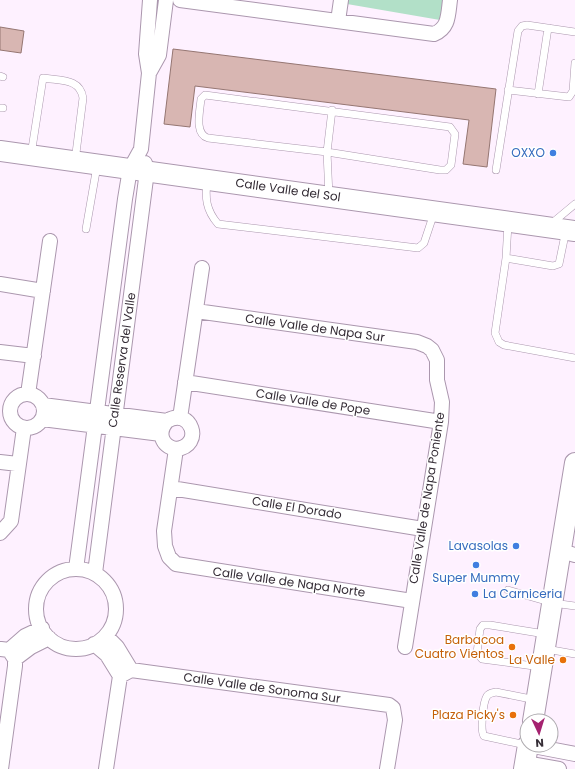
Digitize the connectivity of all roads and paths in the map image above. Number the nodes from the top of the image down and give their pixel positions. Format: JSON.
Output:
{"nodes":[{"id":1,"x":150,"y":0,"type":"edge"},
{"id":2,"x":166,"y":0,"type":"edge"},
{"id":3,"x":180,"y":0,"type":"edge"},
{"id":4,"x":341,"y":0,"type":"edge"},
{"id":5,"x":450,"y":0,"type":"edge"},
{"id":6,"x":223,"y":3,"type":"edge"},
{"id":7,"x":338,"y":21,"type":"junction"},
{"id":8,"x":548,"y":28,"type":"junction"},
{"id":9,"x":575,"y":32,"type":"edge"},
{"id":10,"x":575,"y":63,"type":"edge"},
{"id":11,"x":150,"y":73,"type":"junction"},
{"id":12,"x":508,"y":90,"type":"junction"},
{"id":13,"x":538,"y":94,"type":"junction"},
{"id":14,"x":332,"y":110,"type":"junction"},
{"id":15,"x":0,"y":151,"type":"edge"},
{"id":16,"x":327,"y":152,"type":"junction"},
{"id":17,"x":31,"y":155,"type":"junction"},
{"id":18,"x":75,"y":161,"type":"junction"},
{"id":19,"x":97,"y":164,"type":"junction"},
{"id":20,"x":139,"y":170,"type":"junction"},
{"id":21,"x":496,"y":170,"type":"dead end"},
{"id":22,"x":207,"y":179,"type":"junction"},
{"id":23,"x":329,"y":196,"type":"junction"},
{"id":24,"x":575,"y":204,"type":"edge"},
{"id":25,"x":434,"y":211,"type":"junction"},
{"id":26,"x":508,"y":222,"type":"junction"},
{"id":27,"x":546,"y":227,"type":"junction"},
{"id":28,"x":86,"y":229,"type":"dead end"},
{"id":29,"x":571,"y":231,"type":"edge"},
{"id":30,"x":50,"y":241,"type":"dead end"},
{"id":31,"x":506,"y":258,"type":"junction"},
{"id":32,"x":202,"y":268,"type":"dead end"},
{"id":33,"x":0,"y":284,"type":"edge"},
{"id":34,"x":43,"y":291,"type":"junction"},
{"id":35,"x":196,"y":311,"type":"junction"},
{"id":36,"x":432,"y":350,"type":"joint"},
{"id":37,"x":0,"y":352,"type":"edge"},
{"id":38,"x":34,"y":356,"type":"junction"},
{"id":39,"x":575,"y":358,"type":"edge"},
{"id":40,"x":185,"y":382,"type":"junction"},
{"id":41,"x":28,"y":394,"type":"junction"},
{"id":42,"x":43,"y":405,"type":"junction"},
{"id":43,"x":42,"y":419,"type":"junction"},
{"id":44,"x":96,"y":419,"type":"junction"},
{"id":45,"x":114,"y":421,"type":"junction"},
{"id":46,"x":441,"y":422,"type":"junction"},
{"id":47,"x":169,"y":424,"type":"junction"},
{"id":48,"x":24,"y":428,"type":"junction"},
{"id":49,"x":176,"y":449,"type":"junction"},
{"id":50,"x":0,"y":462,"type":"edge"},
{"id":51,"x":575,"y":463,"type":"edge"},
{"id":52,"x":18,"y":464,"type":"junction"},
{"id":53,"x":171,"y":488,"type":"junction"},
{"id":54,"x":423,"y":529,"type":"junction"},
{"id":55,"x":0,"y":533,"type":"edge"},
{"id":56,"x":569,"y":546,"type":"edge"},
{"id":57,"x":76,"y":569,"type":"junction"},
{"id":58,"x":95,"y":573,"type":"junction"},
{"id":59,"x":508,"y":590,"type":"dead end"},
{"id":60,"x":412,"y":600,"type":"junction"},
{"id":61,"x":553,"y":603,"type":"junction"},
{"id":62,"x":575,"y":606,"type":"edge"},
{"id":63,"x":45,"y":633,"type":"junction"},
{"id":64,"x":106,"y":636,"type":"junction"},
{"id":65,"x":94,"y":644,"type":"junction"},
{"id":66,"x":405,"y":647,"type":"dead end"},
{"id":67,"x":545,"y":650,"type":"junction"},
{"id":68,"x":8,"y":653,"type":"edge"},
{"id":69,"x":575,"y":654,"type":"edge"},
{"id":70,"x":125,"y":673,"type":"junction"},
{"id":71,"x":536,"y":700,"type":"junction"},
{"id":72,"x":534,"y":713,"type":"edge"},
{"id":73,"x":2,"y":752,"type":"edge"},
{"id":74,"x":575,"y":754,"type":"edge"},
{"id":75,"x":526,"y":756,"type":"edge"},
{"id":76,"x":1,"y":769,"type":"edge"},
{"id":77,"x":106,"y":769,"type":"edge"},
{"id":78,"x":387,"y":769,"type":"edge"},
{"id":79,"x":559,"y":769,"type":"edge"}],
"edges":[{"from":1,"to":11,"type":"street","name":"Calle Reserva del Valle"},
{"from":2,"to":11,"type":"street","name":"Calle Reserva del Valle"},
{"from":3,"to":6,"type":"street"},
{"from":4,"to":7,"type":"street"},
{"from":5,"to":7,"type":"street"},
{"from":6,"to":7,"type":"street"},
{"from":8,"to":9,"type":"lane"},
{"from":8,"to":12,"type":"lane"},
{"from":8,"to":13,"type":"lane"},
{"from":10,"to":13,"type":"lane"},
{"from":11,"to":20,"type":"street","name":"Calle Reserva del Valle"},
{"from":12,"to":13,"type":"lane"},
{"from":12,"to":21,"type":"lane"},
{"from":14,"to":16,"type":"lane"},
{"from":14,"to":16,"type":"lane"},
{"from":14,"to":16,"type":"lane"},
{"from":15,"to":17,"type":"main road","name":"Calle Valle del Sol"},
{"from":16,"to":23,"type":"lane"},
{"from":17,"to":18,"type":"main road","name":"Calle Valle del Sol"},
{"from":17,"to":18,"type":"lane"},
{"from":18,"to":19,"type":"main road","name":"Calle Valle del Sol"},
{"from":19,"to":20,"type":"main road","name":"Calle Valle del Sol"},
{"from":19,"to":28,"type":"lane"},
{"from":20,"to":22,"type":"main road","name":"Calle Valle del Sol"},
{"from":20,"to":44,"type":"street","name":"Calle Reserva del Valle"},
{"from":20,"to":45,"type":"street","name":"Calle Reserva del Valle"},
{"from":22,"to":23,"type":"main road","name":"Calle Valle del Sol"},
{"from":22,"to":25,"type":"lane"},
{"from":23,"to":25,"type":"main road","name":"Calle Valle del Sol"},
{"from":24,"to":27,"type":"lane"},
{"from":25,"to":26,"type":"main road","name":"Calle Valle del Sol"},
{"from":26,"to":27,"type":"main road","name":"Calle Valle del Sol"},
{"from":26,"to":31,"type":"lane"},
{"from":27,"to":29,"type":"main road","name":"Calle Valle del Sol"},
{"from":29,"to":31,"type":"lane"},
{"from":30,"to":34,"type":"street"},
{"from":31,"to":39,"type":"lane"},
{"from":32,"to":35,"type":"street"},
{"from":33,"to":34,"type":"street"},
{"from":34,"to":38,"type":"street"},
{"from":35,"to":36,"type":"street","name":"Calle Valle de Napa Sur"},
{"from":35,"to":40,"type":"street"},
{"from":36,"to":46,"type":"street","name":"Calle Valle de Napa Poniente"},
{"from":37,"to":38,"type":"street"},
{"from":38,"to":41,"type":"street"},
{"from":40,"to":46,"type":"street","name":"Calle Valle de Pope"},
{"from":40,"to":47,"type":"street"},
{"from":41,"to":42,"type":"street"},
{"from":41,"to":48,"type":"street"},
{"from":42,"to":43,"type":"street"},
{"from":42,"to":44,"type":"street"},
{"from":43,"to":44,"type":"street"},
{"from":43,"to":48,"type":"street"},
{"from":44,"to":45,"type":"street"},
{"from":44,"to":57,"type":"street","name":"Calle Reserva del Valle"},
{"from":45,"to":47,"type":"street"},
{"from":45,"to":58,"type":"street","name":"Calle Reserva del Valle"},
{"from":46,"to":54,"type":"street","name":"Calle Valle de Napa Poniente"},
{"from":47,"to":49,"type":"street"},
{"from":47,"to":49,"type":"street"},
{"from":48,"to":52,"type":"street"},
{"from":49,"to":53,"type":"street"},
{"from":50,"to":52,"type":"street"},
{"from":51,"to":56,"type":"main road"},
{"from":52,"to":55,"type":"street"},
{"from":53,"to":54,"type":"street","name":"Calle El Dorado"},
{"from":53,"to":60,"type":"street","name":"Calle Valle de Napa Norte"},
{"from":54,"to":60,"type":"street","name":"Calle Valle de Napa Poniente"},
{"from":56,"to":61,"type":"main road"},
{"from":57,"to":58,"type":"street"},
{"from":57,"to":63,"type":"street"},
{"from":58,"to":64,"type":"street"},
{"from":59,"to":61,"type":"lane"},
{"from":60,"to":66,"type":"street","name":"Calle Valle de Napa Poniente"},
{"from":61,"to":62,"type":"lane"},
{"from":61,"to":67,"type":"main road"},
{"from":63,"to":65,"type":"street"},
{"from":63,"to":68,"type":"street"},
{"from":64,"to":65,"type":"street"},
{"from":64,"to":70,"type":"street"},
{"from":65,"to":70,"type":"street"},
{"from":67,"to":67,"type":"lane"},
{"from":67,"to":69,"type":"lane"},
{"from":67,"to":71,"type":"main road"},
{"from":68,"to":73,"type":"street"},
{"from":70,"to":77,"type":"street"},
{"from":70,"to":78,"type":"street","name":"Calle Valle de Sonoma Sur"},
{"from":71,"to":72,"type":"main road"},
{"from":71,"to":75,"type":"lane"},
{"from":73,"to":76,"type":"street"},
{"from":74,"to":75,"type":"street"},
{"from":75,"to":79,"type":"street"}]}
